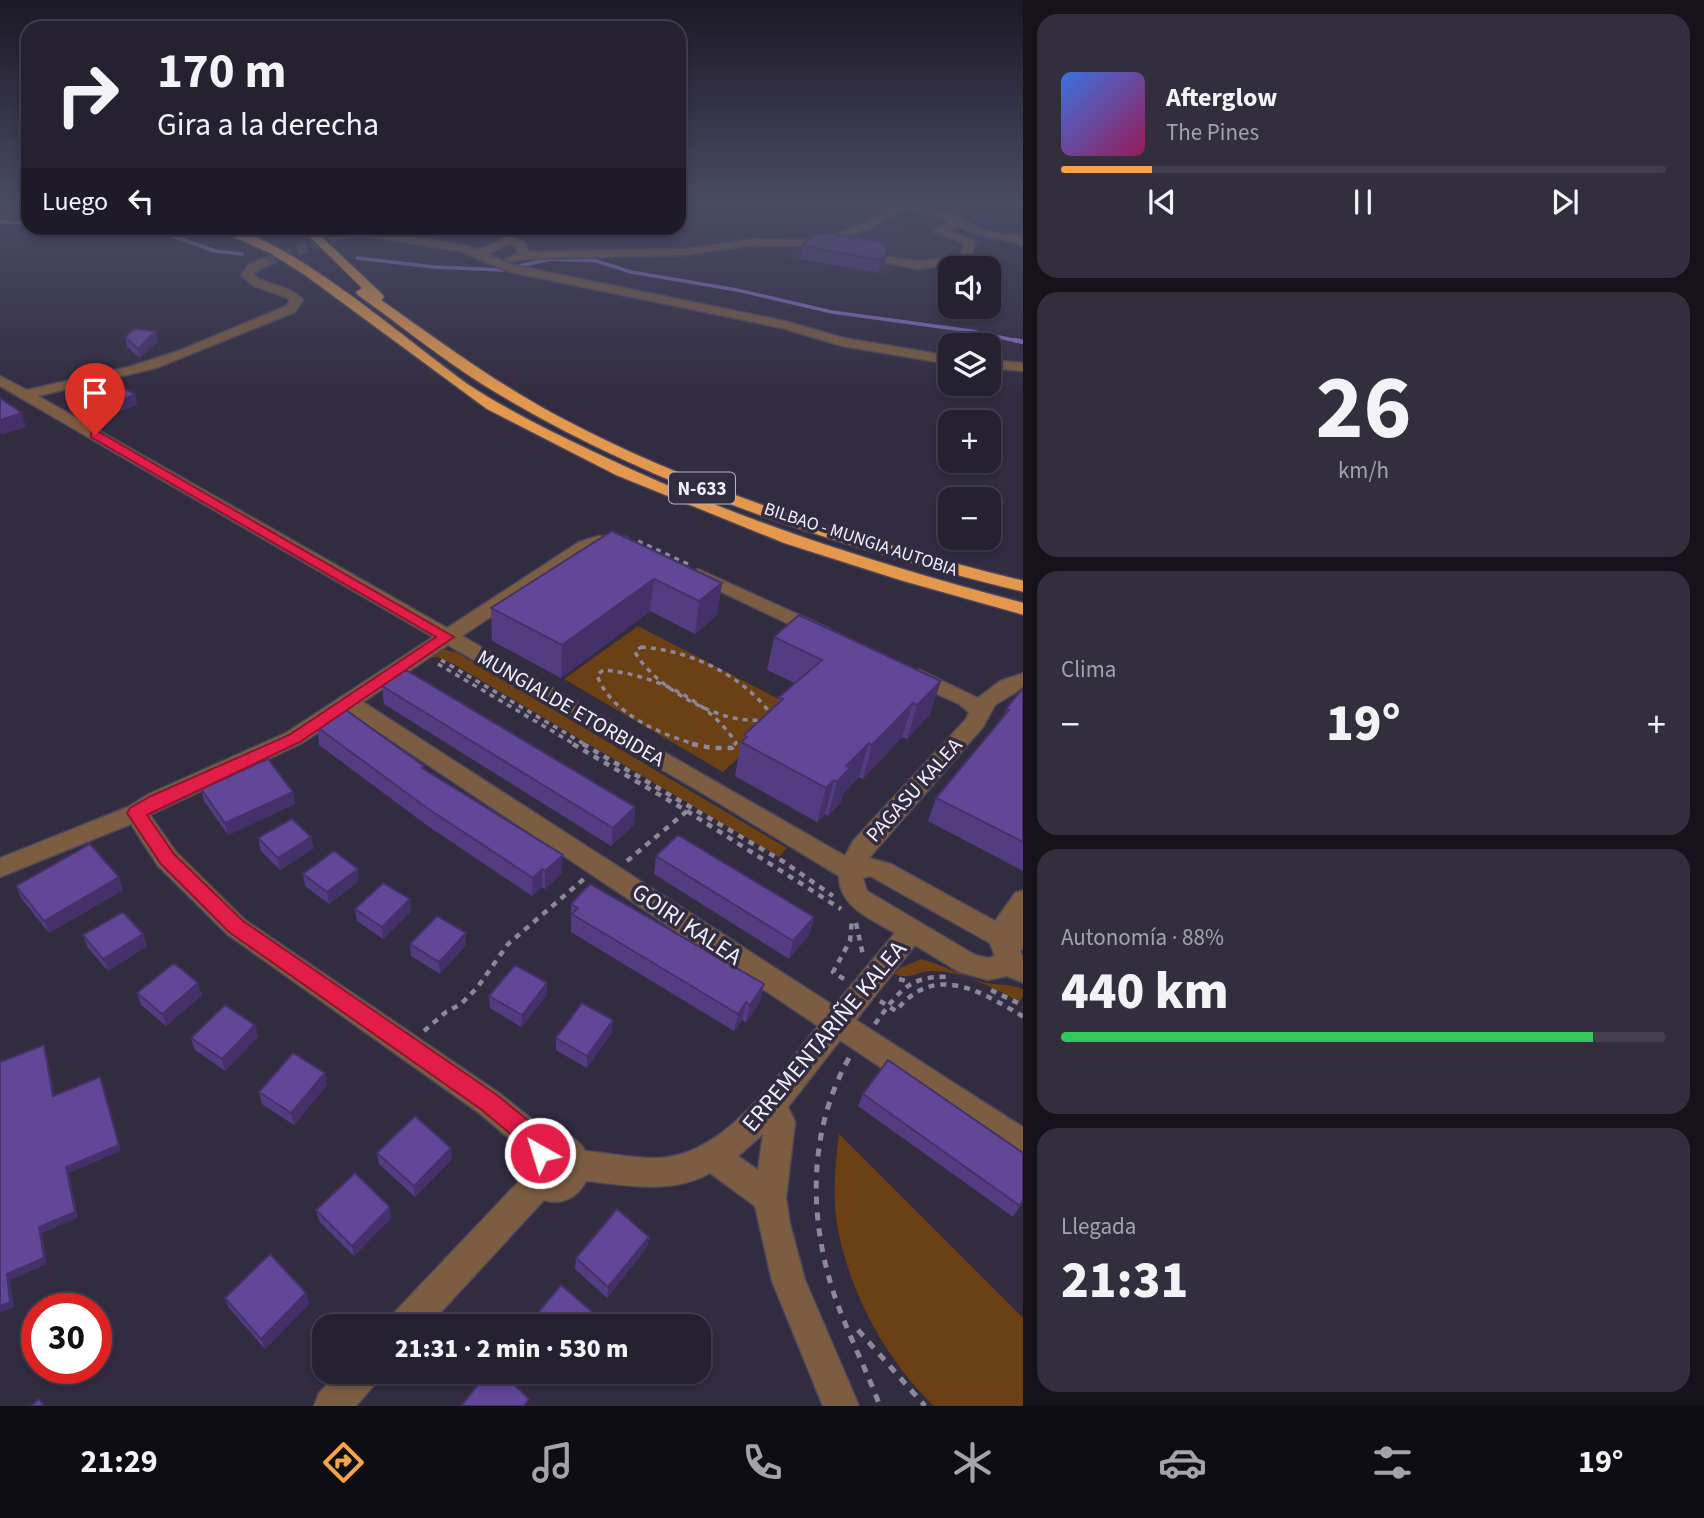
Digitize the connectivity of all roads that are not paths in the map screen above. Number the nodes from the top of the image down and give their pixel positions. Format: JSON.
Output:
{"nodes":[{"id":1,"x":253,"y":268,"type":"edge"},
{"id":2,"x":285,"y":268,"type":"edge"},
{"id":3,"x":322,"y":268,"type":"edge"},
{"id":4,"x":348,"y":268,"type":"edge"},
{"id":5,"x":519,"y":268,"type":"edge"},
{"id":6,"x":408,"y":325,"type":"junction"},
{"id":7,"x":938,"y":358,"type":"edge"},
{"id":8,"x":1001,"y":365,"type":"edge"},
{"id":9,"x":1023,"y":367,"type":"edge"},
{"id":10,"x":10,"y":388,"type":"edge"},
{"id":11,"x":631,"y":541,"type":"edge"},
{"id":12,"x":687,"y":566,"type":"edge"},
{"id":13,"x":1023,"y":587,"type":"edge"},
{"id":14,"x":1023,"y":609,"type":"edge"},
{"id":15,"x":446,"y":637,"type":"junction"},
{"id":16,"x":843,"y":642,"type":"edge"},
{"id":17,"x":892,"y":665,"type":"edge"},
{"id":18,"x":1023,"y":679,"type":"edge"},
{"id":19,"x":350,"y":703,"type":"junction"},
{"id":20,"x":979,"y":709,"type":"junction"},
{"id":21,"x":136,"y":813,"type":"junction"},
{"id":22,"x":0,"y":868,"type":"edge"},
{"id":23,"x":850,"y":871,"type":"junction"},
{"id":24,"x":1023,"y":900,"type":"edge"},
{"id":25,"x":912,"y":930,"type":"junction"},
{"id":26,"x":1012,"y":950,"type":"edge"},
{"id":27,"x":836,"y":1024,"type":"junction"},
{"id":28,"x":772,"y":1104,"type":"junction"},
{"id":29,"x":1023,"y":1146,"type":"edge"},
{"id":30,"x":711,"y":1157,"type":"junction"},
{"id":31,"x":540,"y":1167,"type":"junction"},
{"id":32,"x":770,"y":1198,"type":"junction"},
{"id":33,"x":415,"y":1314,"type":"edge"},
{"id":34,"x":352,"y":1384,"type":"edge"},
{"id":35,"x":332,"y":1406,"type":"edge"},
{"id":36,"x":841,"y":1406,"type":"edge"}],
"edges":[{"from":1,"to":10,"type":"street"},
{"from":2,"to":14,"type":"highway","name":"BILBAO - MUNGIA AUTOBIA","number":"N-633"},
{"from":3,"to":6,"type":"highway","name":"BILBAO - MUNGIA AUTOBIA"},
{"from":4,"to":6,"type":"highway"},
{"from":5,"to":7,"type":"street"},
{"from":6,"to":13,"type":"highway","name":"BILBAO - MUNGIA AUTOBIA","number":"N-633"},
{"from":8,"to":9,"type":"street"},
{"from":10,"to":15,"type":"street","name":"MUNGIALDE ETORBIDEA"},
{"from":11,"to":15,"type":"street"},
{"from":12,"to":16,"type":"street"},
{"from":15,"to":19,"type":"street"},
{"from":15,"to":23,"type":"street","name":"MUNGIALDE ETORBIDEA"},
{"from":17,"to":20,"type":"street"},
{"from":18,"to":20,"type":"street","name":"PAGASU KALEA"},
{"from":19,"to":21,"type":"street"},
{"from":19,"to":27,"type":"street","name":"GOIRI KALEA"},
{"from":20,"to":23,"type":"street","name":"PAGASU KALEA"},
{"from":21,"to":22,"type":"street"},
{"from":21,"to":31,"type":"street"},
{"from":23,"to":25,"type":"street"},
{"from":23,"to":26,"type":"street","name":"MUNGIALDE ETORBIDEA"},
{"from":24,"to":26,"type":"street"},
{"from":25,"to":26,"type":"street"},
{"from":25,"to":27,"type":"street","name":"ERREMENTARIÑE KALEA"},
{"from":27,"to":28,"type":"street","name":"ERREMENTARIÑE KALEA"},
{"from":27,"to":29,"type":"street","name":"GOIRI KALEA"},
{"from":28,"to":30,"type":"street","name":"ERREMENTARIÑE KALEA"},
{"from":28,"to":32,"type":"street"},
{"from":30,"to":31,"type":"street","name":"ERREMENTARIÑE KALEA"},
{"from":30,"to":32,"type":"street"},
{"from":31,"to":33,"type":"street"},
{"from":32,"to":36,"type":"street"},
{"from":34,"to":35,"type":"street"}]}
